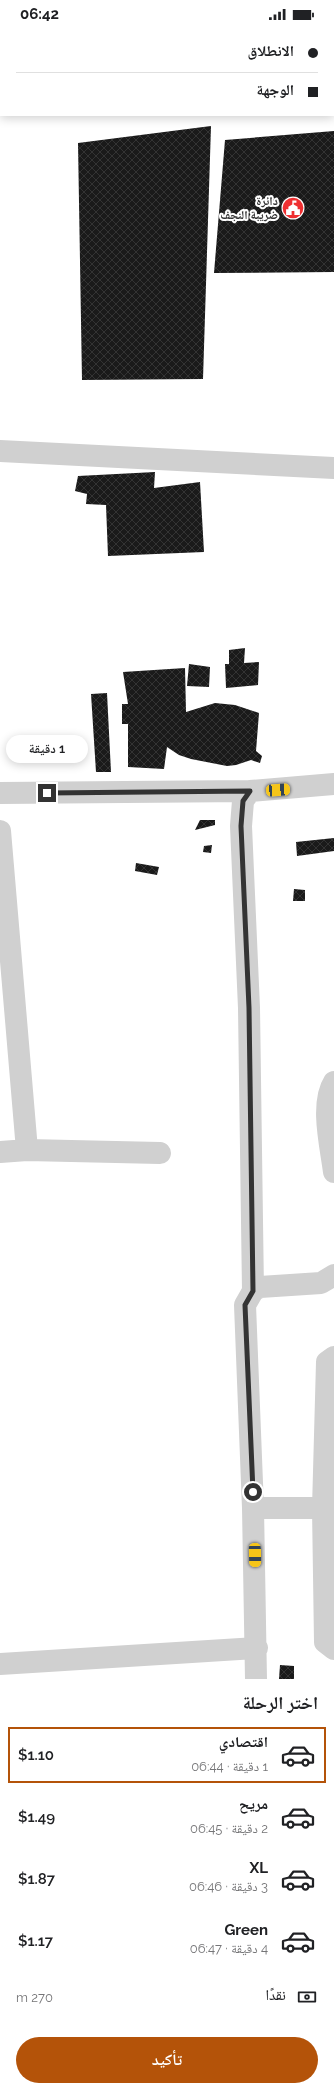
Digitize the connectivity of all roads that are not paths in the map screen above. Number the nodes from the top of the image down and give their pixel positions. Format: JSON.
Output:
{"nodes":[{"id":1,"x":0,"y":451,"type":"edge"},
{"id":2,"x":334,"y":468,"type":"edge"},
{"id":3,"x":334,"y":784,"type":"edge"},
{"id":4,"x":250,"y":791,"type":"junction"},
{"id":5,"x":0,"y":793,"type":"edge"},
{"id":6,"x":0,"y":831,"type":"edge"},
{"id":7,"x":334,"y":1082,"type":"edge"},
{"id":8,"x":27,"y":1150,"type":"junction"},
{"id":9,"x":0,"y":1152,"type":"edge"},
{"id":10,"x":160,"y":1153,"type":"dead end"},
{"id":11,"x":334,"y":1172,"type":"edge"},
{"id":12,"x":334,"y":1275,"type":"edge"},
{"id":13,"x":253,"y":1291,"type":"junction"},
{"id":14,"x":334,"y":1357,"type":"edge"},
{"id":15,"x":254,"y":1508,"type":"junction"},
{"id":16,"x":329,"y":1508,"type":"edge"},
{"id":17,"x":257,"y":1648,"type":"junction"},
{"id":18,"x":334,"y":1649,"type":"edge"},
{"id":19,"x":0,"y":1664,"type":"edge"},
{"id":20,"x":256,"y":1679,"type":"edge"}],
"edges":[{"from":1,"to":2,"type":"lane"},
{"from":3,"to":4,"type":"lane"},
{"from":4,"to":5,"type":"lane"},
{"from":4,"to":13,"type":"lane"},
{"from":6,"to":8,"type":"lane"},
{"from":7,"to":11,"type":"lane"},
{"from":8,"to":9,"type":"lane"},
{"from":8,"to":10,"type":"lane"},
{"from":12,"to":13,"type":"lane"},
{"from":13,"to":15,"type":"lane"},
{"from":14,"to":16,"type":"lane"},
{"from":15,"to":16,"type":"lane"},
{"from":15,"to":17,"type":"lane"},
{"from":16,"to":18,"type":"lane"},
{"from":17,"to":19,"type":"lane"},
{"from":17,"to":20,"type":"lane"}]}
